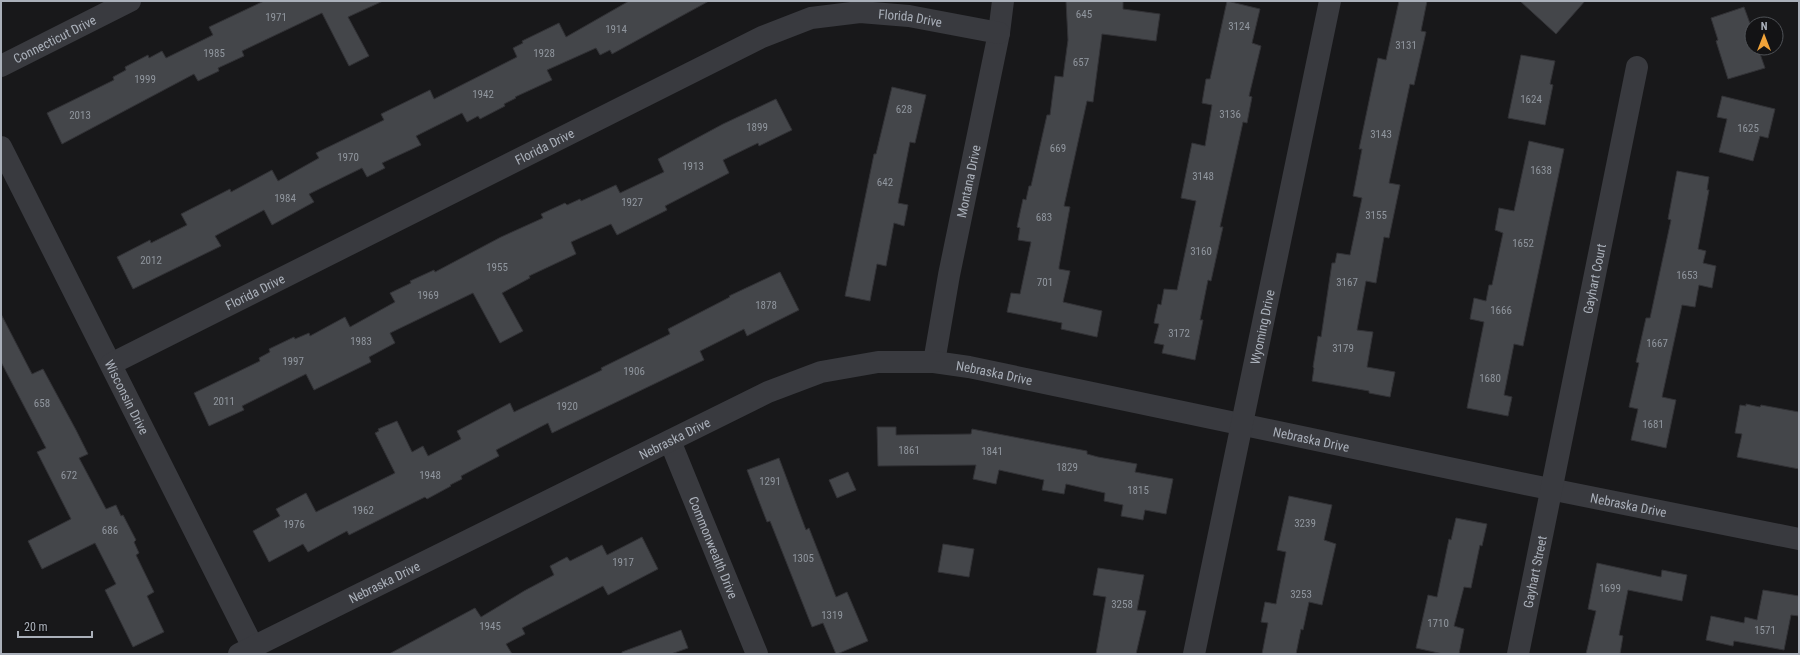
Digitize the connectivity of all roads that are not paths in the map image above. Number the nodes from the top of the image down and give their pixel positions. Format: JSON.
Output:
{"nodes":[{"id":1,"x":130,"y":1,"type":"edge"},
{"id":2,"x":1003,"y":1,"type":"edge"},
{"id":3,"x":1330,"y":1,"type":"edge"},
{"id":4,"x":998,"y":33,"type":"junction"},
{"id":5,"x":1,"y":66,"type":"edge"},
{"id":6,"x":1637,"y":67,"type":"dead end"},
{"id":7,"x":1,"y":147,"type":"edge"},
{"id":8,"x":934,"y":362,"type":"junction"},
{"id":9,"x":111,"y":364,"type":"junction"},
{"id":10,"x":1242,"y":424,"type":"junction"},
{"id":11,"x":670,"y":441,"type":"junction"},
{"id":12,"x":1551,"y":489,"type":"junction"},
{"id":13,"x":1799,"y":539,"type":"edge"},
{"id":14,"x":246,"y":651,"type":"edge"},
{"id":15,"x":757,"y":654,"type":"edge"},
{"id":16,"x":1194,"y":654,"type":"edge"},
{"id":17,"x":1518,"y":654,"type":"edge"}],
"edges":[{"from":1,"to":5,"type":"street","name":"Connecticut Drive"},
{"from":2,"to":4,"type":"street","name":"Montana Drive"},
{"from":3,"to":10,"type":"street","name":"Wyoming Drive"},
{"from":4,"to":8,"type":"street","name":"Montana Drive"},
{"from":4,"to":9,"type":"street","name":"Florida Drive"},
{"from":6,"to":12,"type":"street","name":"Gayhart Court"},
{"from":7,"to":9,"type":"street","name":"Wisconsin Drive"},
{"from":8,"to":10,"type":"street","name":"Nebraska Drive"},
{"from":8,"to":11,"type":"street","name":"Nebraska Drive"},
{"from":9,"to":14,"type":"street","name":"Wisconsin Drive"},
{"from":10,"to":12,"type":"street","name":"Nebraska Drive"},
{"from":10,"to":16,"type":"street","name":"Wyoming Drive"},
{"from":11,"to":14,"type":"street","name":"Nebraska Drive"},
{"from":11,"to":15,"type":"street","name":"Commonwealth Drive"},
{"from":12,"to":13,"type":"street","name":"Nebraska Drive"},
{"from":12,"to":17,"type":"street","name":"Gayhart Street"}]}
